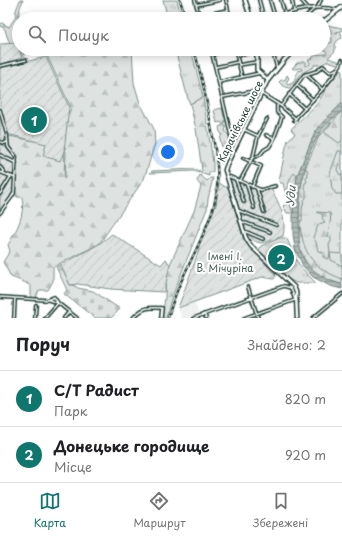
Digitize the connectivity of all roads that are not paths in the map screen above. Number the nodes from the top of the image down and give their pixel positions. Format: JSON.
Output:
{"nodes":[{"id":1,"x":195,"y":0,"type":"edge"},
{"id":2,"x":220,"y":0,"type":"edge"},
{"id":3,"x":226,"y":0,"type":"edge"},
{"id":4,"x":245,"y":0,"type":"edge"},
{"id":5,"x":259,"y":0,"type":"edge"},
{"id":6,"x":270,"y":0,"type":"edge"},
{"id":7,"x":281,"y":0,"type":"edge"},
{"id":8,"x":292,"y":0,"type":"edge"},
{"id":9,"x":301,"y":0,"type":"edge"},
{"id":10,"x":321,"y":0,"type":"edge"},
{"id":11,"x":196,"y":5,"type":"junction"},
{"id":12,"x":317,"y":7,"type":"junction"},
{"id":13,"x":342,"y":7,"type":"edge"},
{"id":14,"x":308,"y":8,"type":"junction"},
{"id":15,"x":228,"y":10,"type":"joint"},
{"id":16,"x":338,"y":10,"type":"junction"},
{"id":17,"x":294,"y":11,"type":"junction"},
{"id":18,"x":198,"y":12,"type":"edge"},
{"id":19,"x":221,"y":12,"type":"edge"},
{"id":20,"x":249,"y":12,"type":"edge"},
{"id":21,"x":263,"y":12,"type":"edge"},
{"id":22,"x":273,"y":12,"type":"edge"},
{"id":23,"x":284,"y":12,"type":"edge"},
{"id":24,"x":291,"y":12,"type":"edge"},
{"id":25,"x":311,"y":12,"type":"edge"},
{"id":26,"x":330,"y":16,"type":"edge"},
{"id":27,"x":213,"y":56,"type":"edge"},
{"id":28,"x":237,"y":56,"type":"edge"},
{"id":29,"x":257,"y":56,"type":"edge"},
{"id":30,"x":274,"y":56,"type":"edge"},
{"id":31,"x":289,"y":56,"type":"edge"},
{"id":32,"x":26,"y":60,"type":"dead end"},
{"id":33,"x":342,"y":60,"type":"edge"},
{"id":34,"x":238,"y":62,"type":"junction"},
{"id":35,"x":257,"y":62,"type":"junction"},
{"id":36,"x":239,"y":65,"type":"junction"},
{"id":37,"x":0,"y":66,"type":"edge"},
{"id":38,"x":216,"y":67,"type":"junction"},
{"id":39,"x":277,"y":69,"type":"junction"},
{"id":40,"x":337,"y":70,"type":"junction"},
{"id":41,"x":260,"y":73,"type":"junction"},
{"id":42,"x":306,"y":74,"type":"junction"},
{"id":43,"x":242,"y":77,"type":"junction"},
{"id":44,"x":268,"y":80,"type":"junction"},
{"id":45,"x":219,"y":82,"type":"junction"},
{"id":46,"x":297,"y":85,"type":"junction"},
{"id":47,"x":322,"y":90,"type":"junction"},
{"id":48,"x":261,"y":92,"type":"junction"},
{"id":49,"x":289,"y":94,"type":"junction"},
{"id":50,"x":223,"y":97,"type":"junction"},
{"id":51,"x":313,"y":100,"type":"junction"},
{"id":52,"x":277,"y":103,"type":"junction"},
{"id":53,"x":280,"y":106,"type":"junction"},
{"id":54,"x":305,"y":109,"type":"junction"},
{"id":55,"x":0,"y":110,"type":"edge"},
{"id":56,"x":267,"y":119,"type":"dead end"},
{"id":57,"x":243,"y":129,"type":"junction"},
{"id":58,"x":266,"y":135,"type":"dead end"},
{"id":59,"x":258,"y":136,"type":"junction"},
{"id":60,"x":274,"y":139,"type":"junction"},
{"id":61,"x":0,"y":142,"type":"edge"},
{"id":62,"x":7,"y":142,"type":"junction"},
{"id":63,"x":236,"y":143,"type":"junction"},
{"id":64,"x":0,"y":154,"type":"edge"},
{"id":65,"x":243,"y":158,"type":"dead end"},
{"id":66,"x":252,"y":160,"type":"junction"},
{"id":67,"x":16,"y":163,"type":"junction"},
{"id":68,"x":0,"y":167,"type":"edge"},
{"id":69,"x":0,"y":172,"type":"edge"},
{"id":70,"x":4,"y":172,"type":"junction"},
{"id":71,"x":11,"y":176,"type":"junction"},
{"id":72,"x":227,"y":176,"type":"junction"},
{"id":73,"x":15,"y":180,"type":"junction"},
{"id":74,"x":236,"y":180,"type":"junction"},
{"id":75,"x":240,"y":182,"type":"junction"},
{"id":76,"x":247,"y":185,"type":"junction"},
{"id":77,"x":274,"y":186,"type":"dead end"},
{"id":78,"x":252,"y":187,"type":"junction"},
{"id":79,"x":257,"y":189,"type":"junction"},
{"id":80,"x":0,"y":194,"type":"edge"},
{"id":81,"x":244,"y":202,"type":"dead end"},
{"id":82,"x":254,"y":208,"type":"dead end"},
{"id":83,"x":237,"y":210,"type":"junction"},
{"id":84,"x":264,"y":212,"type":"dead end"},
{"id":85,"x":0,"y":213,"type":"edge"},
{"id":86,"x":240,"y":221,"type":"junction"},
{"id":87,"x":276,"y":225,"type":"dead end"},
{"id":88,"x":244,"y":231,"type":"junction"},
{"id":89,"x":270,"y":232,"type":"dead end"},
{"id":90,"x":263,"y":239,"type":"dead end"},
{"id":91,"x":248,"y":287,"type":"dead end"},
{"id":92,"x":342,"y":294,"type":"edge"},
{"id":93,"x":0,"y":297,"type":"edge"},
{"id":94,"x":252,"y":297,"type":"junction"},
{"id":95,"x":15,"y":298,"type":"junction"},
{"id":96,"x":49,"y":300,"type":"junction"},
{"id":97,"x":296,"y":300,"type":"junction"},
{"id":98,"x":58,"y":303,"type":"junction"},
{"id":99,"x":36,"y":305,"type":"dead end"},
{"id":100,"x":69,"y":312,"type":"junction"},
{"id":101,"x":204,"y":314,"type":"junction"},
{"id":102,"x":256,"y":314,"type":"junction"},
{"id":103,"x":14,"y":318,"type":"edge"},
{"id":104,"x":35,"y":318,"type":"edge"},
{"id":105,"x":45,"y":318,"type":"edge"},
{"id":106,"x":64,"y":318,"type":"edge"},
{"id":107,"x":77,"y":318,"type":"edge"},
{"id":108,"x":133,"y":318,"type":"edge"},
{"id":109,"x":161,"y":318,"type":"edge"},
{"id":110,"x":194,"y":318,"type":"edge"},
{"id":111,"x":206,"y":318,"type":"edge"},
{"id":112,"x":244,"y":318,"type":"edge"},
{"id":113,"x":258,"y":318,"type":"edge"},
{"id":114,"x":297,"y":318,"type":"edge"},
{"id":115,"x":313,"y":318,"type":"edge"}],
"edges":[{"from":1,"to":11,"type":"street"},
{"from":2,"to":11,"type":"street"},
{"from":3,"to":15,"type":"street"},
{"from":4,"to":20,"type":"main road"},
{"from":5,"to":21,"type":"street"},
{"from":6,"to":22,"type":"street"},
{"from":7,"to":23,"type":"street"},
{"from":8,"to":17,"type":"street"},
{"from":9,"to":14,"type":"street"},
{"from":10,"to":12,"type":"street"},
{"from":11,"to":18,"type":"street"},
{"from":12,"to":14,"type":"street"},
{"from":12,"to":16,"type":"street"},
{"from":12,"to":25,"type":"street"},
{"from":13,"to":16,"type":"main road"},
{"from":14,"to":17,"type":"street"},
{"from":15,"to":19,"type":"street"},
{"from":16,"to":26,"type":"main road"},
{"from":17,"to":24,"type":"street"},
{"from":27,"to":38,"type":"street"},
{"from":28,"to":34,"type":"street"},
{"from":29,"to":35,"type":"main road"},
{"from":30,"to":39,"type":"street"},
{"from":31,"to":39,"type":"main road","name":"Карачівське шосе"},
{"from":32,"to":37,"type":"street"},
{"from":33,"to":40,"type":"street"},
{"from":34,"to":36,"type":"street"},
{"from":34,"to":38,"type":"street"},
{"from":35,"to":36,"type":"street"},
{"from":35,"to":41,"type":"main road"},
{"from":36,"to":43,"type":"street"},
{"from":38,"to":45,"type":"street"},
{"from":39,"to":44,"type":"main road","name":"Карачівське шосе"},
{"from":40,"to":42,"type":"street"},
{"from":40,"to":47,"type":"street"},
{"from":41,"to":43,"type":"street"},
{"from":41,"to":44,"type":"main road"},
{"from":42,"to":46,"type":"street"},
{"from":42,"to":47,"type":"street"},
{"from":43,"to":45,"type":"street"},
{"from":44,"to":48,"type":"main road","name":"Карачівське шосе"},
{"from":45,"to":50,"type":"street"},
{"from":46,"to":49,"type":"street"},
{"from":46,"to":51,"type":"street"},
{"from":47,"to":51,"type":"street"},
{"from":48,"to":50,"type":"street"},
{"from":48,"to":52,"type":"street"},
{"from":48,"to":57,"type":"main road","name":"Карачівське шосе"},
{"from":49,"to":53,"type":"street"},
{"from":49,"to":54,"type":"street"},
{"from":50,"to":63,"type":"street"},
{"from":51,"to":54,"type":"street"},
{"from":52,"to":53,"type":"street"},
{"from":52,"to":60,"type":"street"},
{"from":53,"to":54,"type":"street"},
{"from":55,"to":62,"type":"street"},
{"from":56,"to":59,"type":"street"},
{"from":57,"to":59,"type":"street"},
{"from":57,"to":63,"type":"main road","name":"Карачівське шосе"},
{"from":58,"to":60,"type":"street"},
{"from":59,"to":66,"type":"street"},
{"from":60,"to":66,"type":"street"},
{"from":61,"to":62,"type":"street"},
{"from":62,"to":67,"type":"street"},
{"from":63,"to":72,"type":"main road","name":"Карачівське шосе"},
{"from":64,"to":67,"type":"street"},
{"from":65,"to":66,"type":"street"},
{"from":66,"to":75,"type":"street"},
{"from":66,"to":78,"type":"street"},
{"from":67,"to":73,"type":"street"},
{"from":68,"to":70,"type":"street"},
{"from":69,"to":70,"type":"street"},
{"from":70,"to":71,"type":"street"},
{"from":71,"to":73,"type":"street"},
{"from":71,"to":80,"type":"street"},
{"from":72,"to":74,"type":"street"},
{"from":72,"to":83,"type":"main road","name":"Карачівське шосе"},
{"from":73,"to":85,"type":"street"},
{"from":74,"to":75,"type":"street"},
{"from":74,"to":81,"type":"street"},
{"from":75,"to":76,"type":"street"},
{"from":76,"to":78,"type":"street"},
{"from":76,"to":82,"type":"street"},
{"from":77,"to":79,"type":"street"},
{"from":78,"to":79,"type":"street"},
{"from":79,"to":84,"type":"street"},
{"from":83,"to":86,"type":"main road","name":"Карачівське шосе"},
{"from":83,"to":87,"type":"street"},
{"from":86,"to":88,"type":"main road","name":"Карачівське шосе"},
{"from":86,"to":89,"type":"street"},
{"from":88,"to":90,"type":"street"},
{"from":88,"to":97,"type":"main road","name":"Карачівське шосе"},
{"from":91,"to":94,"type":"street"},
{"from":92,"to":115,"type":"street"},
{"from":93,"to":95,"type":"street"},
{"from":94,"to":97,"type":"street"},
{"from":94,"to":101,"type":"street"},
{"from":94,"to":102,"type":"street"},
{"from":95,"to":96,"type":"street"},
{"from":95,"to":103,"type":"street"},
{"from":96,"to":98,"type":"street"},
{"from":96,"to":98,"type":"street"},
{"from":97,"to":102,"type":"street"},
{"from":97,"to":114,"type":"main road"},
{"from":98,"to":100,"type":"street"},
{"from":98,"to":105,"type":"street"},
{"from":99,"to":104,"type":"street"},
{"from":100,"to":106,"type":"street"},
{"from":100,"to":107,"type":"street"},
{"from":101,"to":110,"type":"street"},
{"from":101,"to":111,"type":"street"},
{"from":102,"to":112,"type":"street"},
{"from":102,"to":113,"type":"street"},
{"from":108,"to":109,"type":"street"}]}
